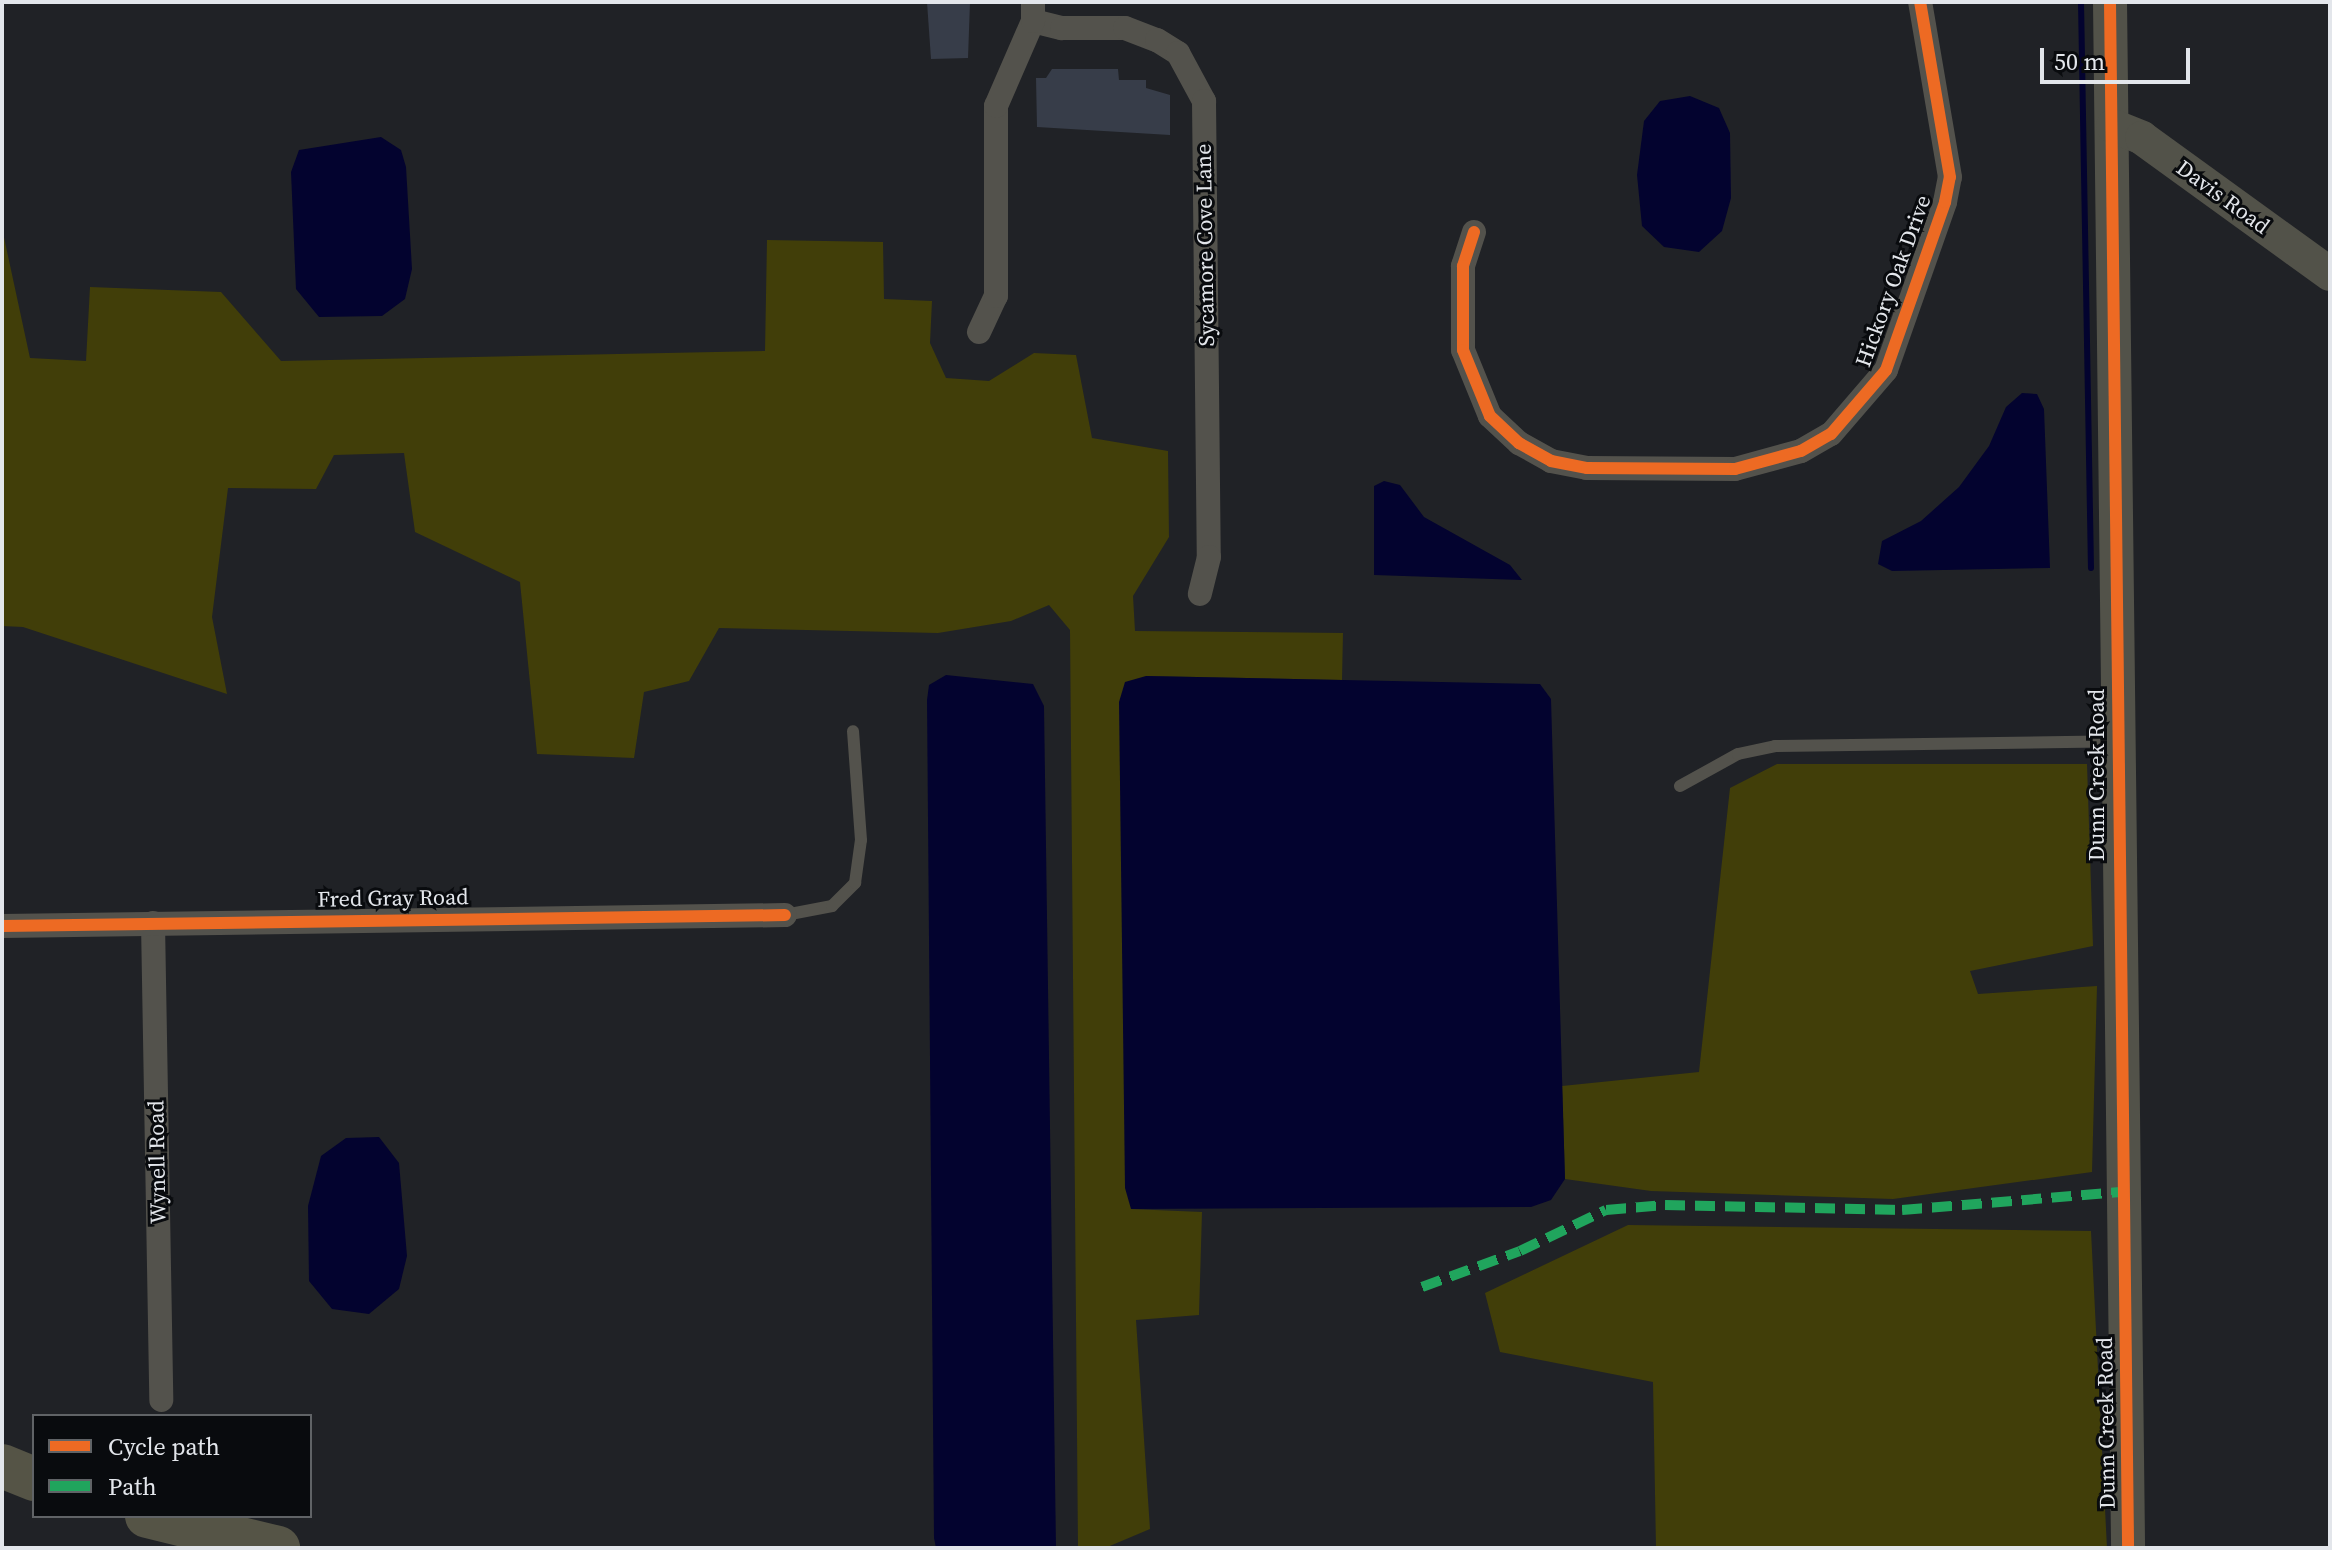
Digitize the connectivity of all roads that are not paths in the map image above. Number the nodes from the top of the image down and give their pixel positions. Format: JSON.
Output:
{"nodes":[{"id":1,"x":1920,"y":2,"type":"edge"},
{"id":2,"x":2110,"y":2,"type":"edge"},
{"id":3,"x":1033,"y":11,"type":"edge"},
{"id":4,"x":2113,"y":126,"type":"junction"},
{"id":5,"x":1474,"y":232,"type":"dead end"},
{"id":6,"x":2330,"y":274,"type":"edge"},
{"id":7,"x":979,"y":332,"type":"dead end"},
{"id":8,"x":1200,"y":594,"type":"dead end"},
{"id":9,"x":853,"y":731,"type":"dead end"},
{"id":10,"x":2117,"y":741,"type":"junction"},
{"id":11,"x":1680,"y":786,"type":"dead end"},
{"id":12,"x":785,"y":915,"type":"joint"},
{"id":13,"x":153,"y":923,"type":"junction"},
{"id":14,"x":2,"y":926,"type":"edge"},
{"id":15,"x":161,"y":1400,"type":"dead end"},
{"id":16,"x":2,"y":1466,"type":"edge"},
{"id":17,"x":2,"y":1475,"type":"edge"},
{"id":18,"x":32,"y":1481,"type":"edge"},
{"id":19,"x":32,"y":1482,"type":"edge"},
{"id":20,"x":155,"y":1518,"type":"edge"},
{"id":21,"x":278,"y":1548,"type":"edge"},
{"id":22,"x":2128,"y":1548,"type":"edge"}],
"edges":[{"from":1,"to":5,"type":"street","name":"Hickory Oak Drive"},
{"from":2,"to":4,"type":"street","name":"Dunn Creek Road"},
{"from":3,"to":7,"type":"street"},
{"from":3,"to":8,"type":"street","name":"Sycamore Cove Lane"},
{"from":4,"to":6,"type":"street","name":"Davis Road"},
{"from":4,"to":10,"type":"street","name":"Dunn Creek Road"},
{"from":9,"to":12,"type":"lane"},
{"from":10,"to":11,"type":"lane"},
{"from":10,"to":22,"type":"street","name":"Dunn Creek Road"},
{"from":12,"to":13,"type":"street","name":"Fred Gray Road"},
{"from":13,"to":14,"type":"street","name":"Fred Gray Road"},
{"from":13,"to":15,"type":"street","name":"Wynell Road"},
{"from":16,"to":18,"type":"highway"},
{"from":17,"to":19,"type":"highway"},
{"from":20,"to":21,"type":"highway"}]}
